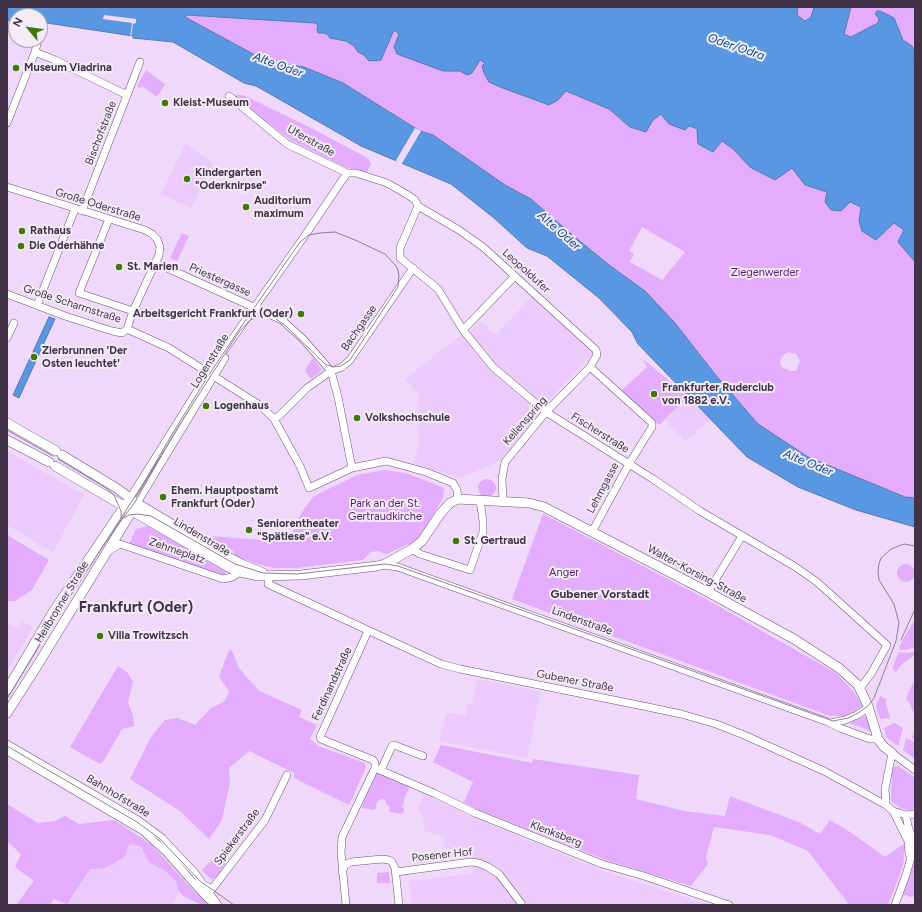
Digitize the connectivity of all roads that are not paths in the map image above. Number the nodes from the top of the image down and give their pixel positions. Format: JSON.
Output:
{"nodes":[{"id":1,"x":36,"y":48,"type":"edge"},
{"id":2,"x":35,"y":52,"type":"junction"},
{"id":3,"x":140,"y":62,"type":"dead end"},
{"id":4,"x":127,"y":95,"type":"junction"},
{"id":5,"x":229,"y":96,"type":"dead end"},
{"id":6,"x":7,"y":123,"type":"edge"},
{"id":7,"x":347,"y":173,"type":"junction"},
{"id":8,"x":7,"y":187,"type":"edge"},
{"id":9,"x":418,"y":206,"type":"junction"},
{"id":10,"x":78,"y":210,"type":"junction"},
{"id":11,"x":109,"y":219,"type":"junction"},
{"id":12,"x":156,"y":263,"type":"junction"},
{"id":13,"x":413,"y":268,"type":"junction"},
{"id":14,"x":515,"y":276,"type":"junction"},
{"id":15,"x":7,"y":294,"type":"edge"},
{"id":16,"x":37,"y":305,"type":"junction"},
{"id":17,"x":256,"y":308,"type":"junction"},
{"id":18,"x":133,"y":311,"type":"junction"},
{"id":19,"x":14,"y":323,"type":"dead end"},
{"id":20,"x":127,"y":329,"type":"junction"},
{"id":21,"x":463,"y":330,"type":"junction"},
{"id":22,"x":7,"y":338,"type":"edge"},
{"id":23,"x":590,"y":367,"type":"junction"},
{"id":24,"x":331,"y":371,"type":"junction"},
{"id":25,"x":212,"y":374,"type":"junction"},
{"id":26,"x":546,"y":412,"type":"junction"},
{"id":27,"x":274,"y":419,"type":"junction"},
{"id":28,"x":7,"y":423,"type":"edge"},
{"id":29,"x":7,"y":440,"type":"edge"},
{"id":30,"x":628,"y":464,"type":"junction"},
{"id":31,"x":352,"y":468,"type":"junction"},
{"id":32,"x":458,"y":499,"type":"junction"},
{"id":33,"x":480,"y":500,"type":"junction"},
{"id":34,"x":503,"y":501,"type":"junction"},
{"id":35,"x":131,"y":504,"type":"junction"},
{"id":36,"x":592,"y":532,"type":"junction"},
{"id":37,"x":742,"y":536,"type":"junction"},
{"id":38,"x":412,"y":549,"type":"junction"},
{"id":39,"x":107,"y":552,"type":"junction"},
{"id":40,"x":380,"y":565,"type":"junction"},
{"id":41,"x":240,"y":572,"type":"junction"},
{"id":42,"x":269,"y":580,"type":"junction"},
{"id":43,"x":708,"y":592,"type":"junction"},
{"id":44,"x":368,"y":631,"type":"junction"},
{"id":45,"x":860,"y":688,"type":"junction"},
{"id":46,"x":7,"y":690,"type":"edge"},
{"id":47,"x":869,"y":707,"type":"junction"},
{"id":48,"x":7,"y":713,"type":"edge"},
{"id":49,"x":828,"y":722,"type":"junction"},
{"id":50,"x":878,"y":739,"type":"junction"},
{"id":51,"x":7,"y":744,"type":"edge"},
{"id":52,"x":7,"y":751,"type":"edge"},
{"id":53,"x":892,"y":753,"type":"junction"},
{"id":54,"x":423,"y":756,"type":"dead end"},
{"id":55,"x":378,"y":769,"type":"junction"},
{"id":56,"x":915,"y":770,"type":"edge"},
{"id":57,"x":287,"y":775,"type":"dead end"},
{"id":58,"x":886,"y":805,"type":"junction"},
{"id":59,"x":893,"y":811,"type":"junction"},
{"id":60,"x":915,"y":814,"type":"edge"},
{"id":61,"x":906,"y":815,"type":"junction"},
{"id":62,"x":914,"y":844,"type":"edge"},
{"id":63,"x":908,"y":868,"type":"junction"},
{"id":64,"x":342,"y":872,"type":"junction"},
{"id":65,"x":396,"y":872,"type":"junction"},
{"id":66,"x":189,"y":877,"type":"junction"},
{"id":67,"x":204,"y":885,"type":"junction"},
{"id":68,"x":212,"y":889,"type":"joint"},
{"id":69,"x":521,"y":903,"type":"dead end"},
{"id":70,"x":217,"y":905,"type":"edge"},
{"id":71,"x":346,"y":905,"type":"edge"},
{"id":72,"x":399,"y":905,"type":"edge"},
{"id":73,"x":729,"y":905,"type":"edge"},
{"id":74,"x":895,"y":905,"type":"edge"}],
"edges":[{"from":1,"to":2,"type":"street"},
{"from":2,"to":4,"type":"street"},
{"from":2,"to":6,"type":"street"},
{"from":3,"to":4,"type":"street","name":"Bischofstraße"},
{"from":4,"to":10,"type":"street","name":"Bischofstraße"},
{"from":5,"to":7,"type":"street","name":"Uferstraße"},
{"from":7,"to":9,"type":"street"},
{"from":7,"to":17,"type":"street","name":"Logenstraße"},
{"from":8,"to":10,"type":"street","name":"Große Oderstraße"},
{"from":9,"to":13,"type":"street","name":"Fischerstraße"},
{"from":9,"to":14,"type":"street","name":"Leopoldufer"},
{"from":10,"to":11,"type":"street","name":"Große Oderstraße"},
{"from":10,"to":16,"type":"street","name":"Bischofstraße"},
{"from":11,"to":12,"type":"street","name":"Große Oderstraße"},
{"from":11,"to":18,"type":"street"},
{"from":12,"to":17,"type":"street","name":"Priestergasse"},
{"from":12,"to":18,"type":"street","name":"Große Oderstraße"},
{"from":13,"to":21,"type":"street","name":"Fischerstraße"},
{"from":13,"to":24,"type":"street","name":"Bachgasse"},
{"from":14,"to":21,"type":"street"},
{"from":14,"to":23,"type":"street","name":"Leopoldufer"},
{"from":15,"to":16,"type":"street","name":"Große Scharrnstraße"},
{"from":16,"to":20,"type":"street","name":"Große Scharrnstraße"},
{"from":17,"to":24,"type":"street","name":"Priestergasse"},
{"from":17,"to":25,"type":"street","name":"Logenstraße"},
{"from":18,"to":20,"type":"street","name":"Große Oderstraße"},
{"from":19,"to":22,"type":"street"},
{"from":20,"to":25,"type":"street","name":"Große Scharrnstraße"},
{"from":21,"to":26,"type":"street","name":"Fischerstraße"},
{"from":23,"to":26,"type":"street","name":"Kellenspring"},
{"from":23,"to":30,"type":"street","name":"Lehmgasse"},
{"from":24,"to":27,"type":"street","name":"Bachgasse"},
{"from":24,"to":31,"type":"street"},
{"from":25,"to":27,"type":"street","name":"Große Scharrnstraße"},
{"from":25,"to":35,"type":"street","name":"Logenstraße"},
{"from":26,"to":30,"type":"street","name":"Fischerstraße"},
{"from":26,"to":34,"type":"street","name":"Kellenspring"},
{"from":27,"to":31,"type":"street","name":"Große Scharrnstraße"},
{"from":28,"to":35,"type":"street"},
{"from":29,"to":35,"type":"street"},
{"from":30,"to":36,"type":"street","name":"Lehmgasse"},
{"from":30,"to":37,"type":"street","name":"Fischerstraße"},
{"from":31,"to":32,"type":"street"},
{"from":32,"to":33,"type":"street","name":"Walter-Korsing-Straße"},
{"from":32,"to":38,"type":"street"},
{"from":33,"to":34,"type":"street","name":"Walter-Korsing-Straße"},
{"from":33,"to":38,"type":"street"},
{"from":34,"to":36,"type":"street","name":"Walter-Korsing-Straße"},
{"from":35,"to":39,"type":"street","name":"Heilbronner Straße"},
{"from":35,"to":41,"type":"street","name":"Lindenstraße"},
{"from":35,"to":42,"type":"street","name":"Lindenstraße"},
{"from":35,"to":46,"type":"street","name":"Heilbronner Straße"},
{"from":36,"to":43,"type":"street","name":"Walter-Korsing-Straße"},
{"from":37,"to":43,"type":"street"},
{"from":37,"to":45,"type":"street","name":"Fischerstraße"},
{"from":38,"to":40,"type":"street"},
{"from":39,"to":41,"type":"street","name":"Zehmeplatz"},
{"from":39,"to":48,"type":"street","name":"Heilbronner Straße"},
{"from":40,"to":42,"type":"street","name":"Lindenstraße"},
{"from":40,"to":49,"type":"street","name":"Lindenstraße"},
{"from":41,"to":42,"type":"street","name":"Lindenstraße"},
{"from":42,"to":44,"type":"street","name":"Gubener Straße"},
{"from":43,"to":45,"type":"street","name":"Walter-Korsing-Straße"},
{"from":44,"to":55,"type":"street","name":"Ferdinandstraße"},
{"from":44,"to":58,"type":"street","name":"Gubener Straße"},
{"from":45,"to":47,"type":"street","name":"Walter-Korsing-Straße"},
{"from":47,"to":49,"type":"street"},
{"from":47,"to":50,"type":"street","name":"Walter-Korsing-Straße"},
{"from":49,"to":50,"type":"street","name":"Lindenstraße"},
{"from":50,"to":53,"type":"street"},
{"from":51,"to":67,"type":"street","name":"Bahnhofstraße"},
{"from":52,"to":66,"type":"street","name":"Bahnhofstraße"},
{"from":53,"to":56,"type":"street"},
{"from":53,"to":58,"type":"street"},
{"from":54,"to":55,"type":"street"},
{"from":55,"to":64,"type":"street"},
{"from":55,"to":73,"type":"street","name":"Klenksberg"},
{"from":57,"to":68,"type":"street","name":"Spiekerstraße"},
{"from":58,"to":59,"type":"street","name":"Gubener Straße"},
{"from":59,"to":61,"type":"street"},
{"from":59,"to":63,"type":"street"},
{"from":60,"to":61,"type":"street"},
{"from":61,"to":62,"type":"street"},
{"from":62,"to":63,"type":"street"},
{"from":63,"to":74,"type":"street"},
{"from":64,"to":65,"type":"street"},
{"from":64,"to":71,"type":"street"},
{"from":65,"to":69,"type":"street","name":"Posener Hof"},
{"from":65,"to":72,"type":"street"},
{"from":66,"to":67,"type":"street","name":"Bahnhofstraße"},
{"from":66,"to":70,"type":"street","name":"Bahnhofstraße"},
{"from":67,"to":68,"type":"street","name":"Bahnhofstraße"},
{"from":67,"to":70,"type":"street","name":"Bahnhofstraße"}]}
